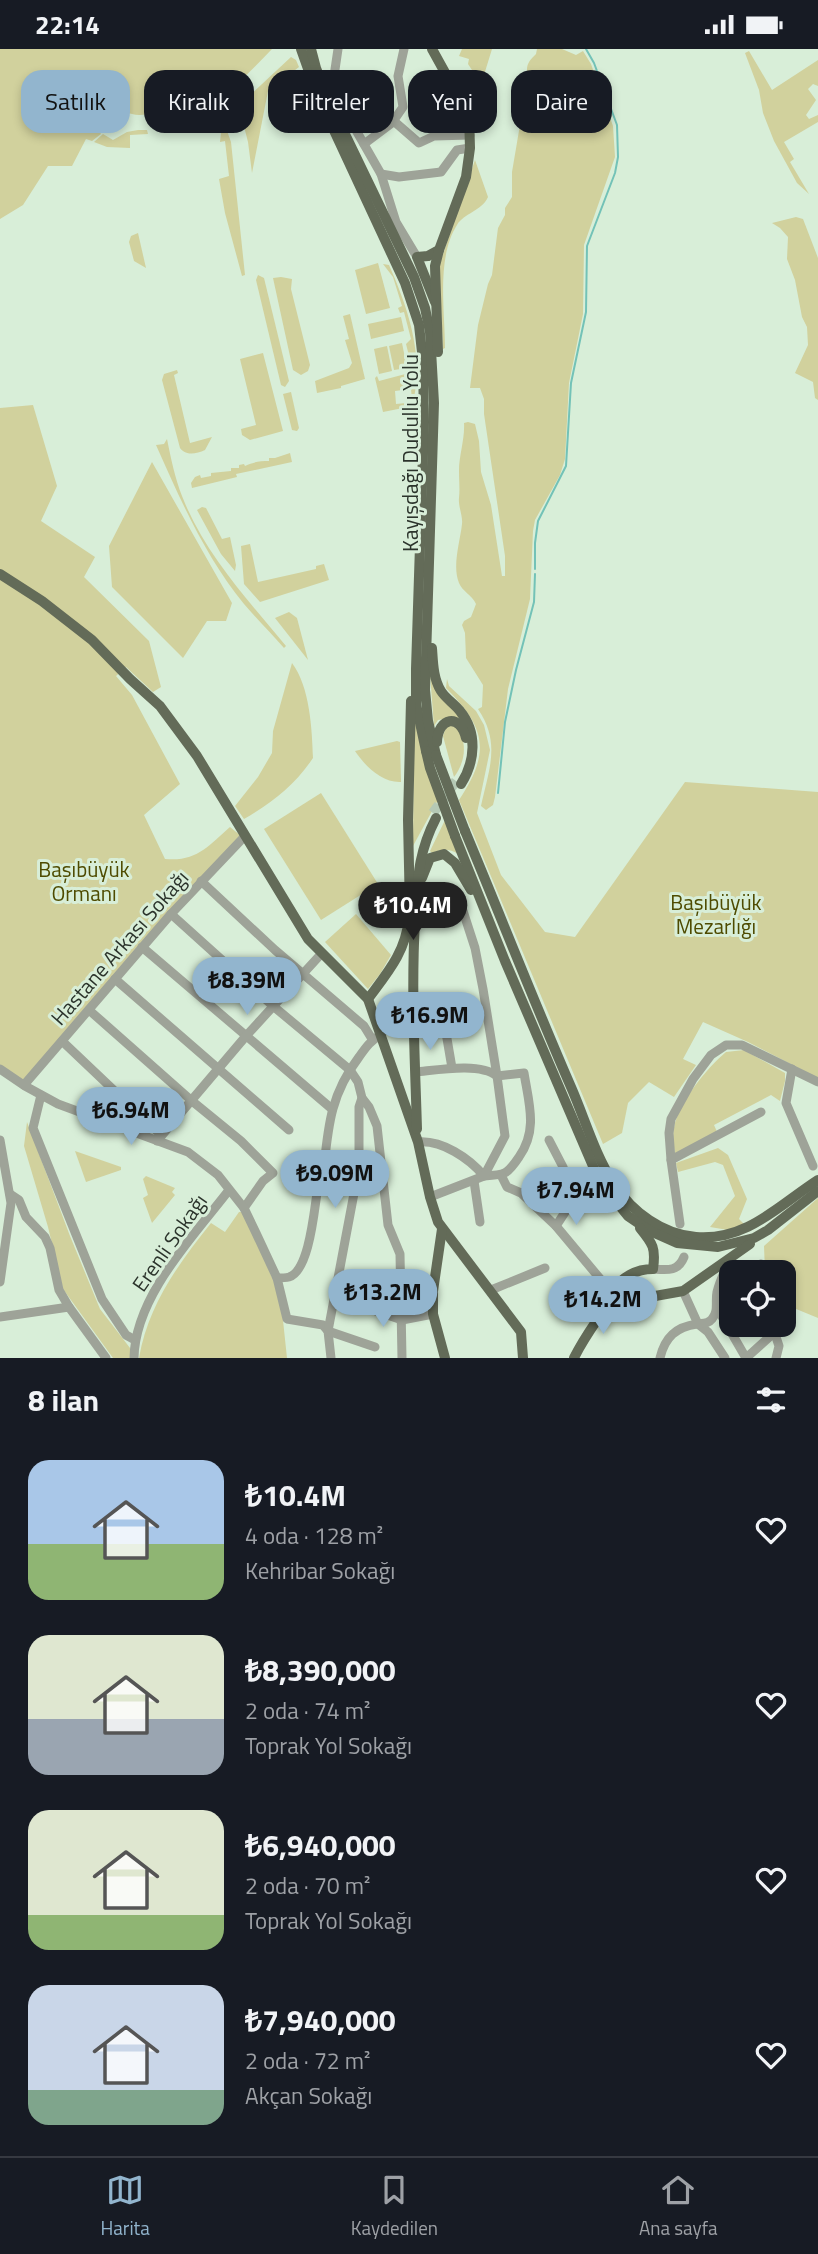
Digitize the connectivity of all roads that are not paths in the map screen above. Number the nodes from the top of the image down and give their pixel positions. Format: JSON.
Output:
{"nodes":[{"id":1,"x":302,"y":49,"type":"edge"},
{"id":2,"x":311,"y":49,"type":"edge"},
{"id":3,"x":338,"y":49,"type":"edge"},
{"id":4,"x":403,"y":49,"type":"edge"},
{"id":5,"x":432,"y":49,"type":"edge"},
{"id":6,"x":335,"y":70,"type":"edge"},
{"id":7,"x":394,"y":120,"type":"edge"},
{"id":8,"x":394,"y":123,"type":"edge"},
{"id":9,"x":358,"y":133,"type":"edge"},
{"id":10,"x":379,"y":133,"type":"edge"},
{"id":11,"x":470,"y":135,"type":"junction"},
{"id":12,"x":365,"y":144,"type":"junction"},
{"id":13,"x":470,"y":148,"type":"junction"},
{"id":14,"x":381,"y":174,"type":"junction"},
{"id":15,"x":439,"y":250,"type":"junction"},
{"id":16,"x":417,"y":257,"type":"junction"},
{"id":17,"x":435,"y":302,"type":"junction"},
{"id":18,"x":434,"y":403,"type":"junction"},
{"id":19,"x":0,"y":574,"type":"edge"},
{"id":20,"x":428,"y":593,"type":"junction"},
{"id":21,"x":417,"y":622,"type":"junction"},
{"id":22,"x":431,"y":753,"type":"junction"},
{"id":23,"x":435,"y":815,"type":"tunnel mouth"},
{"id":24,"x":243,"y":833,"type":"junction"},
{"id":25,"x":460,"y":834,"type":"junction"},
{"id":26,"x":201,"y":881,"type":"junction"},
{"id":27,"x":463,"y":911,"type":"dead end"},
{"id":28,"x":413,"y":912,"type":"junction"},
{"id":29,"x":485,"y":912,"type":"junction"},
{"id":30,"x":171,"y":914,"type":"junction"},
{"id":31,"x":142,"y":947,"type":"junction"},
{"id":32,"x":323,"y":953,"type":"junction"},
{"id":33,"x":399,"y":957,"type":"junction"},
{"id":34,"x":412,"y":963,"type":"junction"},
{"id":35,"x":303,"y":974,"type":"junction"},
{"id":36,"x":115,"y":979,"type":"junction"},
{"id":37,"x":368,"y":999,"type":"junction"},
{"id":38,"x":273,"y":1006,"type":"junction"},
{"id":39,"x":89,"y":1010,"type":"junction"},
{"id":40,"x":413,"y":1021,"type":"junction"},
{"id":41,"x":246,"y":1036,"type":"junction"},
{"id":42,"x":377,"y":1037,"type":"junction"},
{"id":43,"x":62,"y":1041,"type":"junction"},
{"id":44,"x":219,"y":1068,"type":"junction"},
{"id":45,"x":452,"y":1068,"type":"junction"},
{"id":46,"x":0,"y":1069,"type":"edge"},
{"id":47,"x":792,"y":1069,"type":"junction"},
{"id":48,"x":350,"y":1070,"type":"junction"},
{"id":49,"x":415,"y":1072,"type":"junction"},
{"id":50,"x":497,"y":1076,"type":"junction"},
{"id":51,"x":818,"y":1082,"type":"edge"},
{"id":52,"x":24,"y":1085,"type":"junction"},
{"id":53,"x":41,"y":1095,"type":"junction"},
{"id":54,"x":362,"y":1098,"type":"junction"},
{"id":55,"x":192,"y":1101,"type":"junction"},
{"id":56,"x":331,"y":1109,"type":"junction"},
{"id":57,"x":761,"y":1112,"type":"dead end"},
{"id":58,"x":289,"y":1130,"type":"dead end"},
{"id":59,"x":159,"y":1138,"type":"junction"},
{"id":60,"x":0,"y":1140,"type":"edge"},
{"id":61,"x":549,"y":1140,"type":"dead end"},
{"id":62,"x":418,"y":1142,"type":"junction"},
{"id":63,"x":671,"y":1160,"type":"junction"},
{"id":64,"x":813,"y":1166,"type":"dead end"},
{"id":65,"x":501,"y":1175,"type":"junction"},
{"id":66,"x":484,"y":1176,"type":"junction"},
{"id":67,"x":818,"y":1180,"type":"edge"},
{"id":68,"x":474,"y":1181,"type":"junction"},
{"id":69,"x":229,"y":1190,"type":"junction"},
{"id":70,"x":818,"y":1191,"type":"edge"},
{"id":71,"x":10,"y":1195,"type":"junction"},
{"id":72,"x":430,"y":1197,"type":"junction"},
{"id":73,"x":244,"y":1208,"type":"junction"},
{"id":74,"x":788,"y":1215,"type":"junction"},
{"id":75,"x":480,"y":1222,"type":"dead end"},
{"id":76,"x":636,"y":1223,"type":"junction"},
{"id":77,"x":680,"y":1224,"type":"dead end"},
{"id":78,"x":556,"y":1226,"type":"junction"},
{"id":79,"x":443,"y":1229,"type":"junction"},
{"id":80,"x":715,"y":1242,"type":"junction"},
{"id":81,"x":734,"y":1255,"type":"junction"},
{"id":82,"x":684,"y":1257,"type":"dead end"},
{"id":83,"x":733,"y":1260,"type":"edge"},
{"id":84,"x":545,"y":1268,"type":"dead end"},
{"id":85,"x":648,"y":1269,"type":"junction"},
{"id":86,"x":277,"y":1278,"type":"junction"},
{"id":87,"x":0,"y":1282,"type":"edge"},
{"id":88,"x":491,"y":1290,"type":"junction"},
{"id":89,"x":683,"y":1291,"type":"junction"},
{"id":90,"x":719,"y":1291,"type":"edge"},
{"id":91,"x":335,"y":1297,"type":"junction"},
{"id":92,"x":610,"y":1301,"type":"junction"},
{"id":93,"x":69,"y":1307,"type":"junction"},
{"id":94,"x":717,"y":1308,"type":"junction"},
{"id":95,"x":433,"y":1314,"type":"junction"},
{"id":96,"x":0,"y":1317,"type":"edge"},
{"id":97,"x":402,"y":1320,"type":"junction"},
{"id":98,"x":698,"y":1324,"type":"junction"},
{"id":99,"x":328,"y":1331,"type":"junction"},
{"id":100,"x":766,"y":1337,"type":"edge"},
{"id":101,"x":776,"y":1337,"type":"edge"},
{"id":102,"x":135,"y":1340,"type":"junction"},
{"id":103,"x":374,"y":1347,"type":"dead end"},
{"id":104,"x":106,"y":1358,"type":"edge"},
{"id":105,"x":134,"y":1358,"type":"edge"},
{"id":106,"x":331,"y":1358,"type":"edge"},
{"id":107,"x":402,"y":1358,"type":"edge"},
{"id":108,"x":445,"y":1358,"type":"edge"},
{"id":109,"x":523,"y":1358,"type":"edge"},
{"id":110,"x":574,"y":1358,"type":"edge"},
{"id":111,"x":660,"y":1358,"type":"edge"},
{"id":112,"x":725,"y":1358,"type":"edge"},
{"id":113,"x":746,"y":1358,"type":"edge"},
{"id":114,"x":776,"y":1358,"type":"edge"}],
"edges":[{"from":1,"to":21,"type":"main road","name":"Kayışdağı Dudullu Yolu"},
{"from":2,"to":18,"type":"main road","name":"Kayışdağı Dudullu Yolu"},
{"from":3,"to":6,"type":"street"},
{"from":4,"to":7,"type":"street"},
{"from":5,"to":11,"type":"main road"},
{"from":8,"to":11,"type":"street"},
{"from":9,"to":12,"type":"street"},
{"from":10,"to":12,"type":"street"},
{"from":11,"to":13,"type":"main road"},
{"from":12,"to":14,"type":"street"},
{"from":13,"to":14,"type":"street"},
{"from":13,"to":15,"type":"main road"},
{"from":14,"to":16,"type":"street"},
{"from":15,"to":16,"type":"main road"},
{"from":15,"to":17,"type":"main road"},
{"from":16,"to":17,"type":"main road"},
{"from":17,"to":18,"type":"main road"},
{"from":18,"to":20,"type":"main road","name":"Kayışdağı Dudullu Yolu"},
{"from":19,"to":24,"type":"main road"},
{"from":20,"to":22,"type":"main road","name":"Kayışdağı Dudullu Yolu"},
{"from":20,"to":22,"type":"main road"},
{"from":21,"to":22,"type":"main road","name":"Kayışdağı Dudullu Yolu"},
{"from":21,"to":28,"type":"main road"},
{"from":22,"to":25,"type":"main road","bridge":true},
{"from":23,"to":28,"type":"main road"},
{"from":24,"to":26,"type":"street","name":"Hastane Arkası Sokağı"},
{"from":24,"to":32,"type":"main road"},
{"from":25,"to":29,"type":"main road"},
{"from":25,"to":80,"type":"main road"},
{"from":26,"to":30,"type":"street","name":"Hastane Arkası Sokağı"},
{"from":26,"to":35,"type":"street"},
{"from":27,"to":50,"type":"street"},
{"from":28,"to":29,"type":"main road"},
{"from":28,"to":33,"type":"main road"},
{"from":28,"to":34,"type":"main road"},
{"from":29,"to":76,"type":"main road"},
{"from":30,"to":31,"type":"street","name":"Hastane Arkası Sokağı"},
{"from":30,"to":38,"type":"street"},
{"from":31,"to":36,"type":"street","name":"Hastane Arkası Sokağı"},
{"from":31,"to":41,"type":"street"},
{"from":32,"to":35,"type":"street"},
{"from":32,"to":37,"type":"main road"},
{"from":33,"to":34,"type":"main road"},
{"from":33,"to":37,"type":"main road"},
{"from":34,"to":40,"type":"main road"},
{"from":35,"to":38,"type":"street"},
{"from":35,"to":42,"type":"street"},
{"from":36,"to":39,"type":"street","name":"Hastane Arkası Sokağı"},
{"from":36,"to":44,"type":"street"},
{"from":37,"to":42,"type":"main road"},
{"from":38,"to":41,"type":"street"},
{"from":38,"to":48,"type":"street"},
{"from":39,"to":43,"type":"street","name":"Hastane Arkası Sokağı"},
{"from":39,"to":55,"type":"street"},
{"from":40,"to":45,"type":"street"},
{"from":40,"to":49,"type":"main road"},
{"from":41,"to":44,"type":"street"},
{"from":41,"to":56,"type":"street"},
{"from":42,"to":48,"type":"street"},
{"from":42,"to":62,"type":"main road"},
{"from":43,"to":52,"type":"street","name":"Hastane Arkası Sokağı"},
{"from":43,"to":59,"type":"street"},
{"from":44,"to":55,"type":"street"},
{"from":44,"to":58,"type":"street"},
{"from":45,"to":49,"type":"street"},
{"from":45,"to":50,"type":"street"},
{"from":46,"to":52,"type":"street"},
{"from":47,"to":51,"type":"street"},
{"from":47,"to":63,"type":"street"},
{"from":47,"to":64,"type":"street"},
{"from":48,"to":54,"type":"street"},
{"from":48,"to":56,"type":"street"},
{"from":49,"to":62,"type":"main road"},
{"from":50,"to":65,"type":"street"},
{"from":50,"to":66,"type":"street"},
{"from":52,"to":53,"type":"street"},
{"from":53,"to":59,"type":"street"},
{"from":53,"to":102,"type":"street"},
{"from":54,"to":91,"type":"street"},
{"from":54,"to":97,"type":"street"},
{"from":55,"to":59,"type":"street"},
{"from":55,"to":73,"type":"street"},
{"from":56,"to":86,"type":"street"},
{"from":57,"to":63,"type":"street"},
{"from":59,"to":69,"type":"street"},
{"from":60,"to":71,"type":"street"},
{"from":61,"to":78,"type":"street"},
{"from":62,"to":66,"type":"street"},
{"from":62,"to":72,"type":"main road"},
{"from":63,"to":77,"type":"street"},
{"from":65,"to":66,"type":"street"},
{"from":65,"to":78,"type":"street"},
{"from":66,"to":68,"type":"street"},
{"from":67,"to":80,"type":"main road"},
{"from":68,"to":72,"type":"street"},
{"from":68,"to":75,"type":"street"},
{"from":69,"to":73,"type":"street"},
{"from":69,"to":102,"type":"street","name":"Erenli Sokağı"},
{"from":70,"to":74,"type":"main road"},
{"from":71,"to":87,"type":"street"},
{"from":71,"to":93,"type":"street"},
{"from":72,"to":79,"type":"main road"},
{"from":73,"to":86,"type":"street"},
{"from":74,"to":80,"type":"main road"},
{"from":74,"to":81,"type":"main road"},
{"from":76,"to":80,"type":"main road"},
{"from":76,"to":85,"type":"main road"},
{"from":78,"to":92,"type":"street"},
{"from":79,"to":88,"type":"main road"},
{"from":79,"to":95,"type":"main road"},
{"from":81,"to":83,"type":"street"},
{"from":81,"to":89,"type":"main road"},
{"from":82,"to":85,"type":"street"},
{"from":84,"to":88,"type":"street"},
{"from":85,"to":92,"type":"main road"},
{"from":86,"to":99,"type":"street"},
{"from":88,"to":109,"type":"main road"},
{"from":89,"to":92,"type":"main road"},
{"from":89,"to":98,"type":"street"},
{"from":90,"to":94,"type":"street"},
{"from":91,"to":97,"type":"street"},
{"from":91,"to":99,"type":"street"},
{"from":92,"to":110,"type":"main road"},
{"from":93,"to":96,"type":"street"},
{"from":93,"to":104,"type":"street"},
{"from":94,"to":98,"type":"street"},
{"from":94,"to":113,"type":"street"},
{"from":95,"to":97,"type":"street"},
{"from":95,"to":108,"type":"main road"},
{"from":97,"to":107,"type":"street"},
{"from":98,"to":111,"type":"street"},
{"from":98,"to":112,"type":"street"},
{"from":99,"to":103,"type":"street"},
{"from":99,"to":106,"type":"street"},
{"from":100,"to":113,"type":"street"},
{"from":101,"to":114,"type":"street"},
{"from":102,"to":105,"type":"street","name":"Erenli Sokağı"}]}
